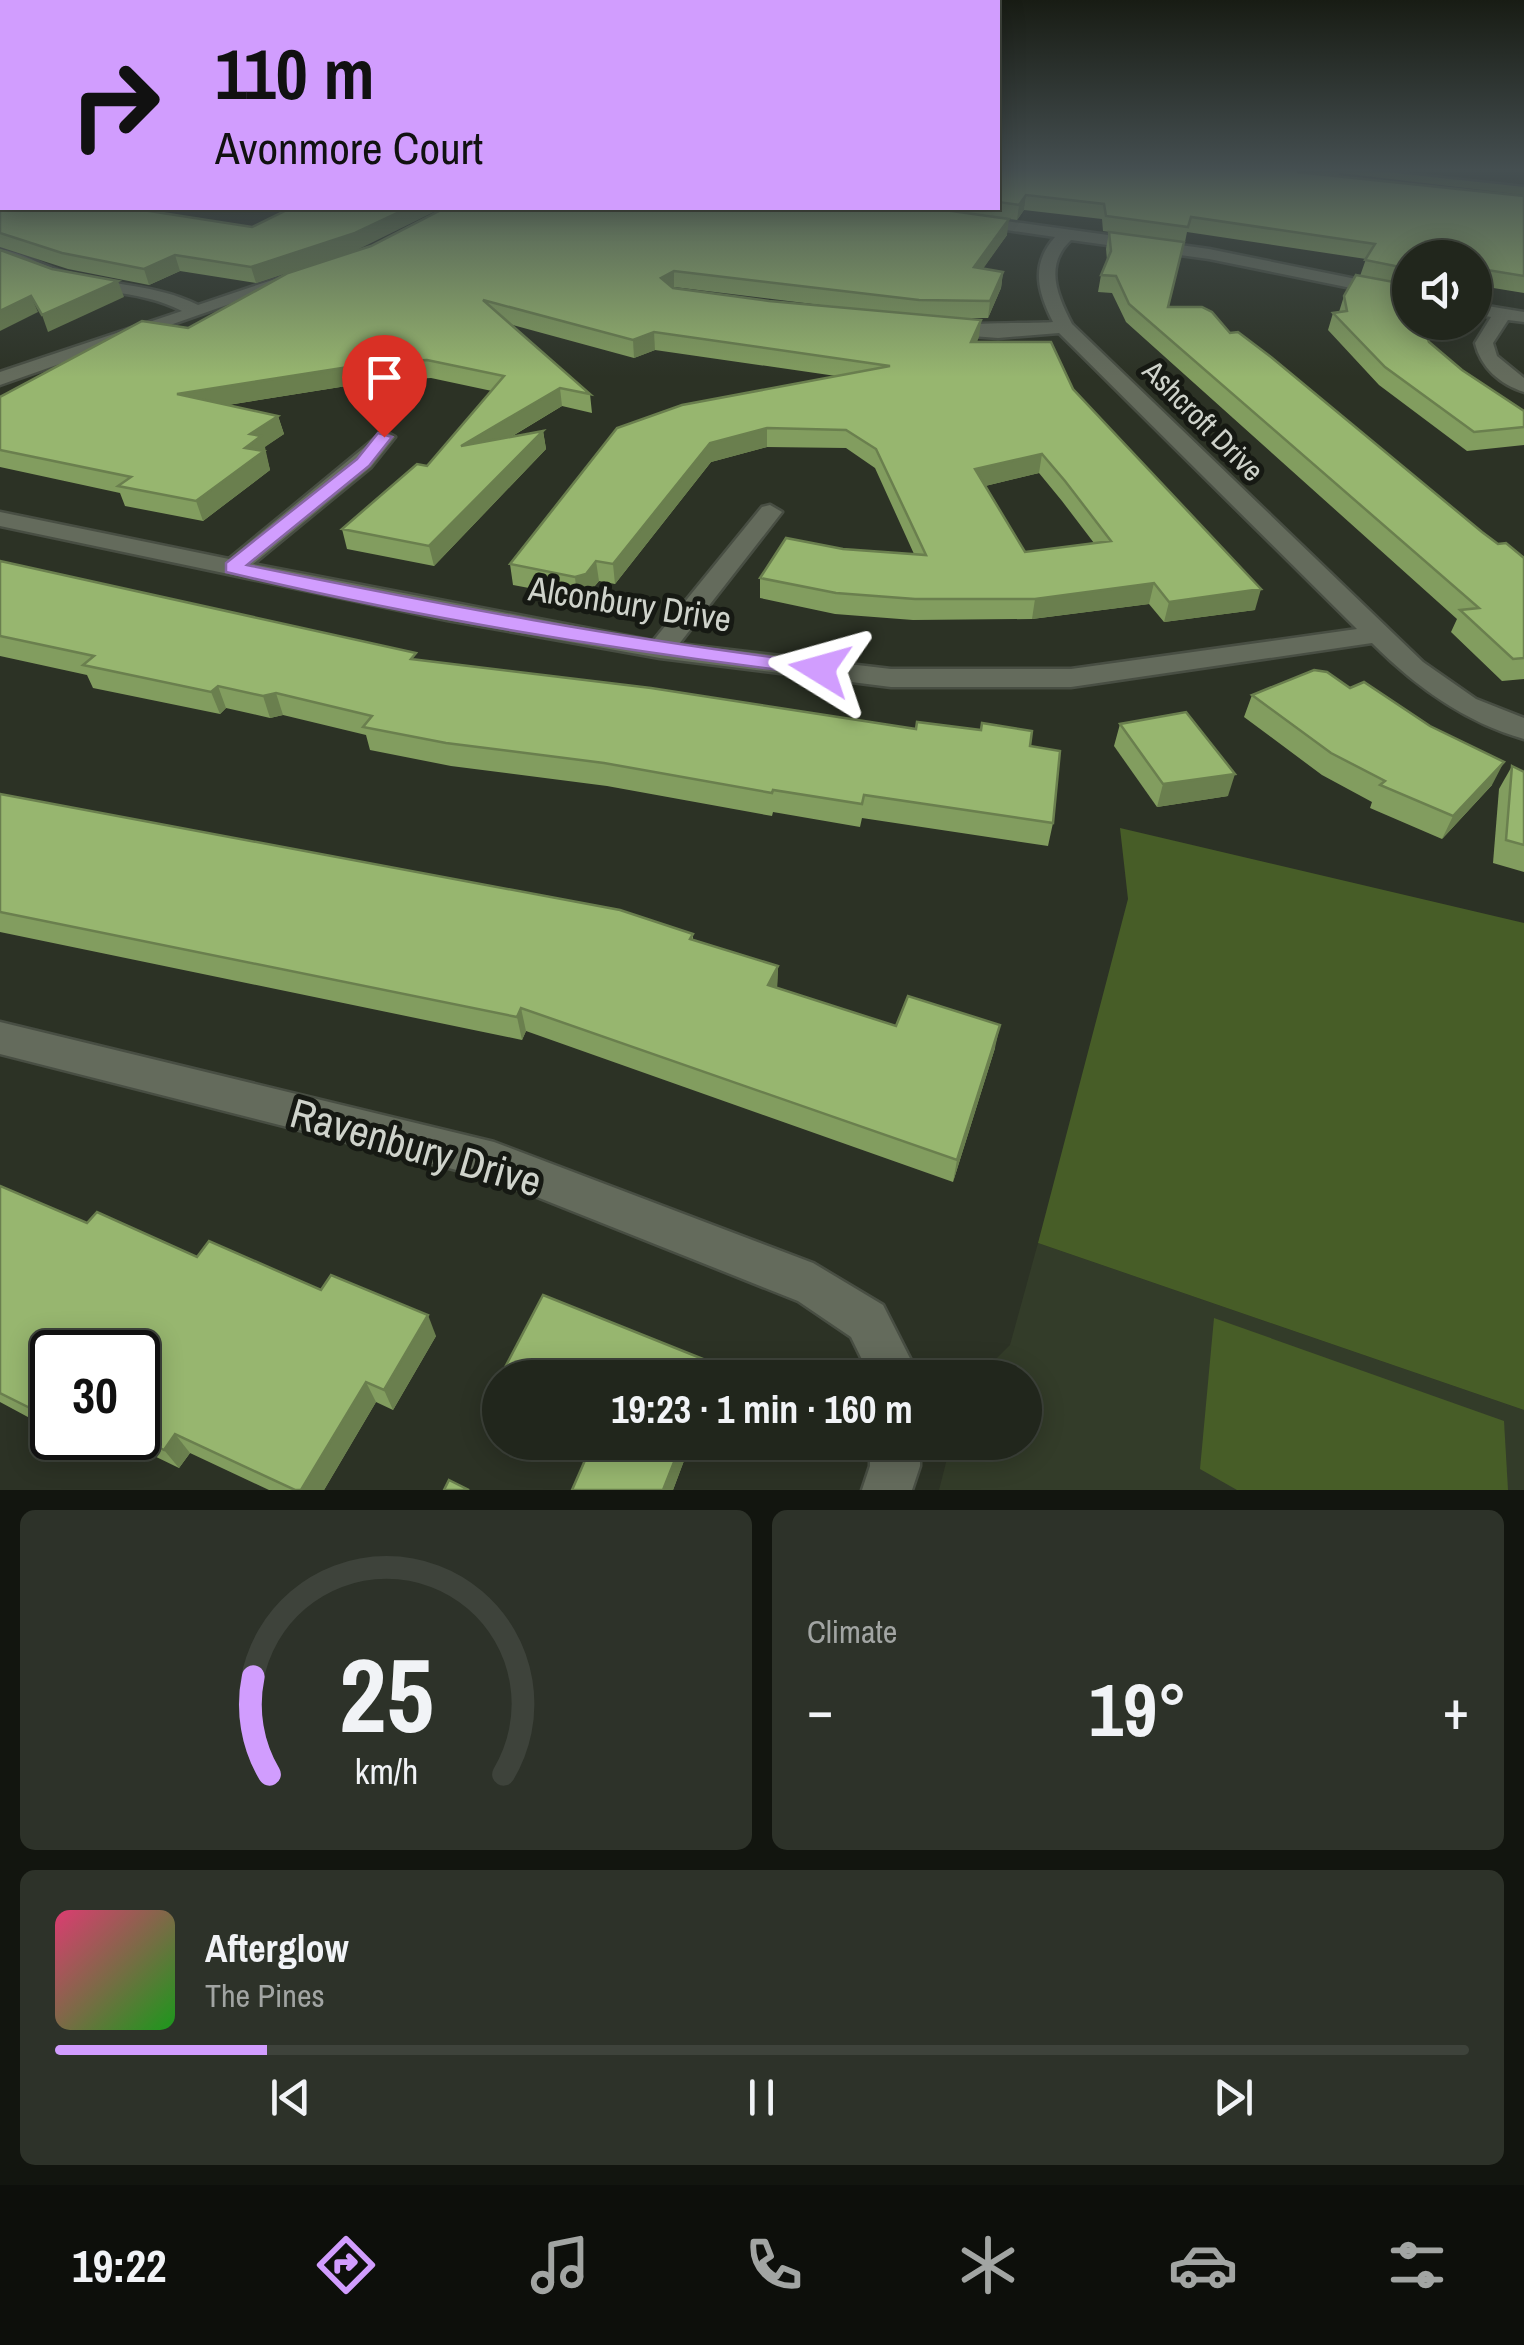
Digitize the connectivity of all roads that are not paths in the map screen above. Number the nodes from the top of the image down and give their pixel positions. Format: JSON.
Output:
{"nodes":[{"id":1,"x":1063,"y":238,"type":"edge"},
{"id":2,"x":1093,"y":238,"type":"edge"},
{"id":3,"x":0,"y":254,"type":"edge"},
{"id":4,"x":310,"y":273,"type":"edge"},
{"id":5,"x":1392,"y":292,"type":"edge"},
{"id":6,"x":196,"y":311,"type":"junction"},
{"id":7,"x":1492,"y":312,"type":"edge"},
{"id":8,"x":1502,"y":314,"type":"junction"},
{"id":9,"x":1524,"y":317,"type":"edge"},
{"id":10,"x":1064,"y":327,"type":"junction"},
{"id":11,"x":922,"y":328,"type":"edge"},
{"id":12,"x":0,"y":379,"type":"edge"},
{"id":13,"x":1524,"y":386,"type":"edge"},
{"id":14,"x":384,"y":437,"type":"dead end"},
{"id":15,"x":770,"y":512,"type":"dead end"},
{"id":16,"x":0,"y":519,"type":"edge"},
{"id":17,"x":232,"y":568,"type":"junction"},
{"id":18,"x":1376,"y":634,"type":"junction"},
{"id":19,"x":660,"y":650,"type":"junction"},
{"id":20,"x":1524,"y":730,"type":"edge"},
{"id":21,"x":0,"y":1038,"type":"edge"},
{"id":22,"x":887,"y":1360,"type":"edge"},
{"id":23,"x":895,"y":1460,"type":"edge"},
{"id":24,"x":887,"y":1490,"type":"edge"}],
"edges":[{"from":1,"to":10,"type":"street","name":"Ashcroft Drive"},
{"from":2,"to":5,"type":"street"},
{"from":3,"to":6,"type":"street"},
{"from":4,"to":6,"type":"street"},
{"from":6,"to":12,"type":"street"},
{"from":7,"to":8,"type":"street"},
{"from":8,"to":9,"type":"street"},
{"from":8,"to":13,"type":"street"},
{"from":10,"to":11,"type":"street"},
{"from":10,"to":18,"type":"street","name":"Ashcroft Drive"},
{"from":14,"to":17,"type":"street"},
{"from":15,"to":19,"type":"street"},
{"from":16,"to":17,"type":"street","name":"Alconbury Drive"},
{"from":17,"to":19,"type":"street","name":"Alconbury Drive"},
{"from":18,"to":19,"type":"street","name":"Alconbury Drive"},
{"from":18,"to":20,"type":"street","name":"Ashcroft Drive"},
{"from":21,"to":22,"type":"street","name":"Ravenbury Drive"},
{"from":23,"to":24,"type":"street"}]}
